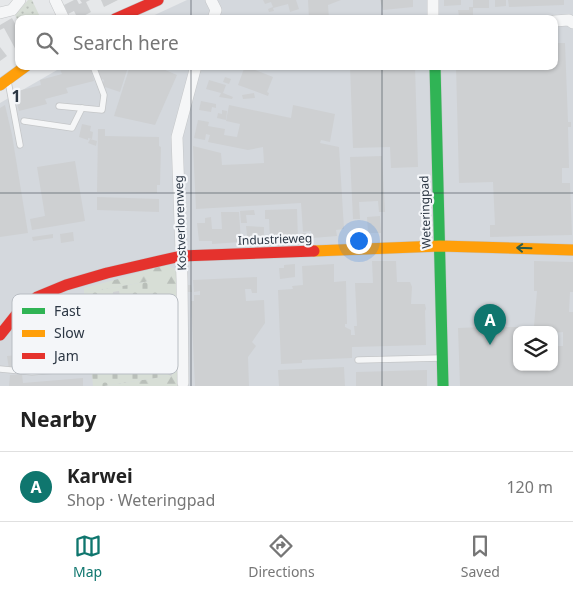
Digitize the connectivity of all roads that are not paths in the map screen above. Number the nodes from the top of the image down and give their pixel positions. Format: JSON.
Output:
{"nodes":[{"id":1,"x":20,"y":0,"type":"edge"},
{"id":2,"x":55,"y":0,"type":"edge"},
{"id":3,"x":158,"y":0,"type":"edge"},
{"id":4,"x":433,"y":0,"type":"edge"},
{"id":5,"x":0,"y":13,"type":"edge"},
{"id":6,"x":62,"y":15,"type":"edge"},
{"id":7,"x":124,"y":15,"type":"edge"},
{"id":8,"x":433,"y":15,"type":"edge"},
{"id":9,"x":558,"y":21,"type":"edge"},
{"id":10,"x":573,"y":23,"type":"edge"},
{"id":11,"x":20,"y":70,"type":"edge"},
{"id":12,"x":94,"y":70,"type":"edge"},
{"id":13,"x":195,"y":70,"type":"edge"},
{"id":14,"x":435,"y":70,"type":"edge"},
{"id":15,"x":4,"y":82,"type":"edge"},
{"id":16,"x":58,"y":106,"type":"dead end"},
{"id":17,"x":82,"y":108,"type":"junction"},
{"id":18,"x":24,"y":121,"type":"dead end"},
{"id":19,"x":20,"y":145,"type":"dead end"},
{"id":20,"x":440,"y":246,"type":"junction"},
{"id":21,"x":573,"y":250,"type":"edge"},
{"id":22,"x":182,"y":256,"type":"junction"},
{"id":23,"x":45,"y":294,"type":"edge"},
{"id":24,"x":12,"y":317,"type":"edge"},
{"id":25,"x":0,"y":335,"type":"edge"},
{"id":26,"x":443,"y":358,"type":"junction"},
{"id":27,"x":358,"y":360,"type":"dead end"},
{"id":28,"x":183,"y":383,"type":"dead end"},
{"id":29,"x":443,"y":386,"type":"edge"}],
"edges":[{"from":1,"to":5,"type":"street"},
{"from":2,"to":6,"type":"street"},
{"from":3,"to":7,"type":"street"},
{"from":4,"to":8,"type":"street"},
{"from":9,"to":10,"type":"street"},
{"from":11,"to":15,"type":"street"},
{"from":12,"to":17,"type":"lane"},
{"from":13,"to":22,"type":"street","name":"Kostverlorenweg"},
{"from":14,"to":20,"type":"street","name":"Weteringpad"},
{"from":15,"to":19,"type":"lane"},
{"from":16,"to":17,"type":"lane"},
{"from":17,"to":18,"type":"lane"},
{"from":21,"to":20,"type":"street","name":"Industrieweg","one_way":true},
{"from":20,"to":22,"type":"street","name":"Industrieweg"},
{"from":20,"to":26,"type":"street","name":"Weteringpad"},
{"from":22,"to":23,"type":"street","name":"Industrieweg"},
{"from":22,"to":28,"type":"street","name":"Kostverlorenweg"},
{"from":24,"to":25,"type":"street","name":"Industrieweg"},
{"from":26,"to":27,"type":"lane"},
{"from":26,"to":29,"type":"street","name":"Weteringpad"}]}
